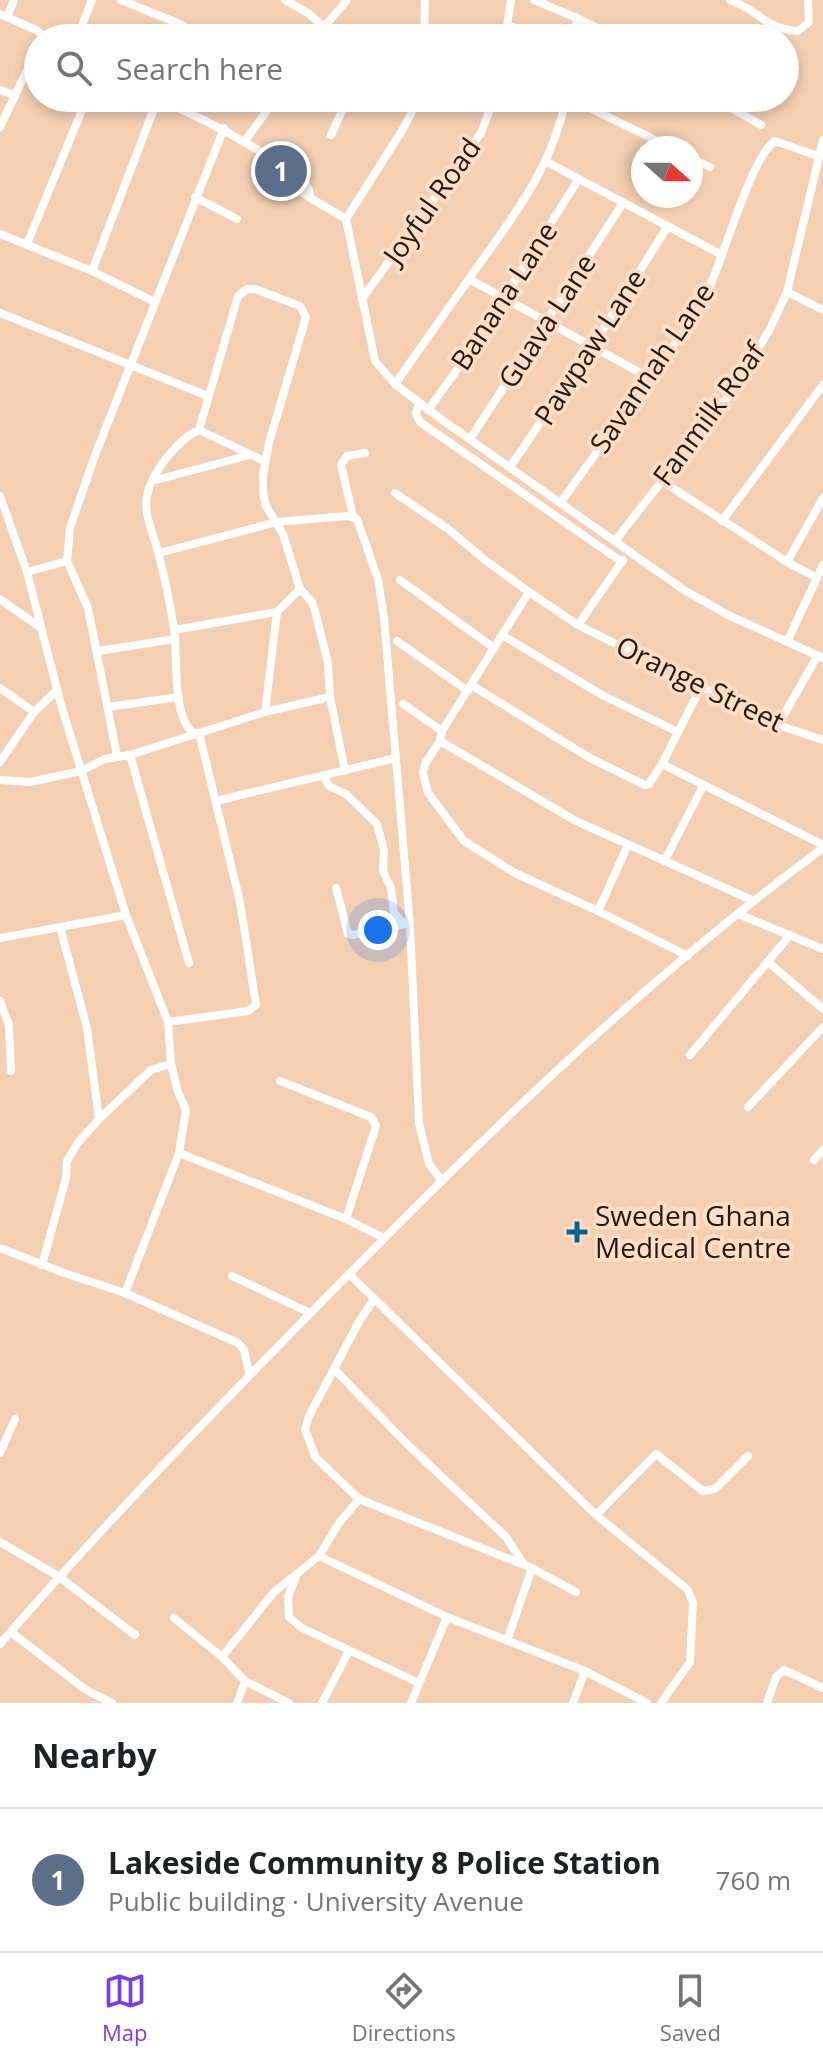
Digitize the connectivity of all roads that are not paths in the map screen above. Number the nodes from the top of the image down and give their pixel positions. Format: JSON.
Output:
{"nodes":[{"id":1,"x":14,"y":0,"type":"edge"},
{"id":2,"x":92,"y":0,"type":"edge"},
{"id":3,"x":121,"y":0,"type":"edge"},
{"id":4,"x":285,"y":0,"type":"edge"},
{"id":5,"x":347,"y":0,"type":"edge"},
{"id":6,"x":425,"y":0,"type":"edge"},
{"id":7,"x":511,"y":0,"type":"edge"},
{"id":8,"x":534,"y":0,"type":"edge"},
{"id":9,"x":730,"y":0,"type":"edge"},
{"id":10,"x":808,"y":0,"type":"edge"},
{"id":11,"x":309,"y":1,"type":"edge"},
{"id":12,"x":547,"y":2,"type":"edge"},
{"id":13,"x":308,"y":13,"type":"junction"},
{"id":14,"x":4,"y":16,"type":"edge"},
{"id":15,"x":577,"y":18,"type":"junction"},
{"id":16,"x":83,"y":24,"type":"edge"},
{"id":17,"x":180,"y":24,"type":"edge"},
{"id":18,"x":321,"y":24,"type":"edge"},
{"id":19,"x":325,"y":24,"type":"edge"},
{"id":20,"x":424,"y":24,"type":"edge"},
{"id":21,"x":507,"y":24,"type":"edge"},
{"id":22,"x":576,"y":24,"type":"edge"},
{"id":23,"x":589,"y":24,"type":"edge"},
{"id":24,"x":767,"y":24,"type":"edge"},
{"id":25,"x":24,"y":26,"type":"edge"},
{"id":26,"x":799,"y":30,"type":"edge"},
{"id":27,"x":24,"y":75,"type":"edge"},
{"id":28,"x":0,"y":90,"type":"edge"},
{"id":29,"x":14,"y":95,"type":"junction"},
{"id":30,"x":81,"y":112,"type":"edge"},
{"id":31,"x":153,"y":112,"type":"edge"},
{"id":32,"x":189,"y":112,"type":"edge"},
{"id":33,"x":266,"y":112,"type":"edge"},
{"id":34,"x":342,"y":112,"type":"edge"},
{"id":35,"x":412,"y":112,"type":"edge"},
{"id":36,"x":489,"y":112,"type":"edge"},
{"id":37,"x":564,"y":112,"type":"edge"},
{"id":38,"x":597,"y":112,"type":"edge"},
{"id":39,"x":738,"y":112,"type":"edge"},
{"id":40,"x":761,"y":125,"type":"dead end"},
{"id":41,"x":0,"y":127,"type":"edge"},
{"id":42,"x":224,"y":128,"type":"junction"},
{"id":43,"x":331,"y":135,"type":"dead end"},
{"id":44,"x":647,"y":136,"type":"edge"},
{"id":45,"x":245,"y":141,"type":"junction"},
{"id":46,"x":821,"y":149,"type":"edge"},
{"id":47,"x":547,"y":162,"type":"junction"},
{"id":48,"x":703,"y":164,"type":"edge"},
{"id":49,"x":710,"y":167,"type":"dead end"},
{"id":50,"x":578,"y":180,"type":"junction"},
{"id":51,"x":195,"y":197,"type":"junction"},
{"id":52,"x":623,"y":203,"type":"junction"},
{"id":53,"x":237,"y":219,"type":"dead end"},
{"id":54,"x":346,"y":219,"type":"junction"},
{"id":55,"x":668,"y":226,"type":"junction"},
{"id":56,"x":0,"y":234,"type":"edge"},
{"id":57,"x":27,"y":244,"type":"junction"},
{"id":58,"x":722,"y":255,"type":"junction"},
{"id":59,"x":92,"y":271,"type":"junction"},
{"id":60,"x":469,"y":279,"type":"junction"},
{"id":61,"x":787,"y":292,"type":"junction"},
{"id":62,"x":504,"y":298,"type":"junction"},
{"id":63,"x":362,"y":299,"type":"junction"},
{"id":64,"x":155,"y":302,"type":"junction"},
{"id":65,"x":823,"y":310,"type":"edge"},
{"id":66,"x":0,"y":313,"type":"edge"},
{"id":67,"x":546,"y":321,"type":"junction"},
{"id":68,"x":592,"y":347,"type":"junction"},
{"id":69,"x":132,"y":364,"type":"junction"},
{"id":70,"x":648,"y":377,"type":"junction"},
{"id":71,"x":395,"y":384,"type":"junction"},
{"id":72,"x":823,"y":385,"type":"edge"},
{"id":73,"x":208,"y":396,"type":"junction"},
{"id":74,"x":419,"y":404,"type":"junction"},
{"id":75,"x":428,"y":410,"type":"junction"},
{"id":76,"x":199,"y":430,"type":"junction"},
{"id":77,"x":470,"y":439,"type":"junction"},
{"id":78,"x":365,"y":453,"type":"dead end"},
{"id":79,"x":250,"y":455,"type":"junction"},
{"id":80,"x":264,"y":461,"type":"junction"},
{"id":81,"x":510,"y":467,"type":"junction"},
{"id":82,"x":152,"y":481,"type":"junction"},
{"id":83,"x":662,"y":481,"type":"junction"},
{"id":84,"x":395,"y":493,"type":"dead end"},
{"id":85,"x":823,"y":498,"type":"edge"},
{"id":86,"x":1,"y":500,"type":"edge"},
{"id":87,"x":561,"y":502,"type":"junction"},
{"id":88,"x":353,"y":516,"type":"junction"},
{"id":89,"x":722,"y":521,"type":"junction"},
{"id":90,"x":277,"y":522,"type":"junction"},
{"id":91,"x":615,"y":541,"type":"junction"},
{"id":92,"x":628,"y":551,"type":"junction"},
{"id":93,"x":159,"y":553,"type":"junction"},
{"id":94,"x":67,"y":561,"type":"junction"},
{"id":95,"x":622,"y":562,"type":"junction"},
{"id":96,"x":787,"y":562,"type":"junction"},
{"id":97,"x":823,"y":565,"type":"edge"},
{"id":98,"x":27,"y":572,"type":"junction"},
{"id":99,"x":817,"y":578,"type":"junction"},
{"id":100,"x":400,"y":580,"type":"dead end"},
{"id":101,"x":300,"y":589,"type":"junction"},
{"id":102,"x":529,"y":592,"type":"junction"},
{"id":103,"x":0,"y":599,"type":"edge"},
{"id":104,"x":277,"y":612,"type":"junction"},
{"id":105,"x":578,"y":625,"type":"junction"},
{"id":106,"x":42,"y":629,"type":"junction"},
{"id":107,"x":174,"y":634,"type":"junction"},
{"id":108,"x":502,"y":635,"type":"junction"},
{"id":109,"x":397,"y":641,"type":"dead end"},
{"id":110,"x":787,"y":642,"type":"junction"},
{"id":111,"x":494,"y":648,"type":"junction"},
{"id":112,"x":98,"y":651,"type":"junction"},
{"id":113,"x":820,"y":656,"type":"edge"},
{"id":114,"x":701,"y":687,"type":"junction"},
{"id":115,"x":0,"y":688,"type":"edge"},
{"id":116,"x":470,"y":688,"type":"junction"},
{"id":117,"x":57,"y":690,"type":"junction"},
{"id":118,"x":179,"y":697,"type":"junction"},
{"id":119,"x":330,"y":697,"type":"junction"},
{"id":120,"x":403,"y":704,"type":"dead end"},
{"id":121,"x":108,"y":707,"type":"junction"},
{"id":122,"x":34,"y":712,"type":"junction"},
{"id":123,"x":265,"y":712,"type":"junction"},
{"id":124,"x":778,"y":725,"type":"junction"},
{"id":125,"x":442,"y":731,"type":"junction"},
{"id":126,"x":678,"y":732,"type":"junction"},
{"id":127,"x":197,"y":733,"type":"junction"},
{"id":128,"x":823,"y":740,"type":"edge"},
{"id":129,"x":440,"y":741,"type":"junction"},
{"id":130,"x":130,"y":755,"type":"junction"},
{"id":131,"x":117,"y":756,"type":"junction"},
{"id":132,"x":396,"y":758,"type":"junction"},
{"id":133,"x":0,"y":762,"type":"edge"},
{"id":134,"x":662,"y":764,"type":"junction"},
{"id":135,"x":81,"y":771,"type":"junction"},
{"id":136,"x":345,"y":771,"type":"junction"},
{"id":137,"x":323,"y":776,"type":"junction"},
{"id":138,"x":0,"y":780,"type":"edge"},
{"id":139,"x":703,"y":786,"type":"junction"},
{"id":140,"x":216,"y":801,"type":"junction"},
{"id":141,"x":628,"y":845,"type":"junction"},
{"id":142,"x":823,"y":847,"type":"edge"},
{"id":143,"x":665,"y":860,"type":"junction"},
{"id":144,"x":336,"y":888,"type":"dead end"},
{"id":145,"x":754,"y":901,"type":"junction"},
{"id":146,"x":598,"y":911,"type":"junction"},
{"id":147,"x":738,"y":914,"type":"junction"},
{"id":148,"x":126,"y":915,"type":"junction"},
{"id":149,"x":406,"y":924,"type":"junction"},
{"id":150,"x":60,"y":927,"type":"junction"},
{"id":151,"x":790,"y":935,"type":"junction"},
{"id":152,"x":0,"y":938,"type":"edge"},
{"id":153,"x":823,"y":949,"type":"edge"},
{"id":154,"x":688,"y":956,"type":"junction"},
{"id":155,"x":768,"y":962,"type":"junction"},
{"id":156,"x":189,"y":963,"type":"dead end"},
{"id":157,"x":1,"y":1006,"type":"edge"},
{"id":158,"x":823,"y":1009,"type":"edge"},
{"id":159,"x":168,"y":1022,"type":"junction"},
{"id":160,"x":823,"y":1027,"type":"edge"},
{"id":161,"x":690,"y":1055,"type":"dead end"},
{"id":162,"x":171,"y":1064,"type":"junction"},
{"id":163,"x":11,"y":1071,"type":"dead end"},
{"id":164,"x":280,"y":1081,"type":"dead end"},
{"id":165,"x":748,"y":1107,"type":"dead end"},
{"id":166,"x":99,"y":1119,"type":"junction"},
{"id":167,"x":823,"y":1150,"type":"edge"},
{"id":168,"x":179,"y":1153,"type":"junction"},
{"id":169,"x":814,"y":1160,"type":"dead end"},
{"id":170,"x":442,"y":1181,"type":"junction"},
{"id":171,"x":346,"y":1219,"type":"junction"},
{"id":172,"x":384,"y":1238,"type":"junction"},
{"id":173,"x":0,"y":1248,"type":"edge"},
{"id":174,"x":42,"y":1265,"type":"junction"},
{"id":175,"x":349,"y":1274,"type":"junction"},
{"id":176,"x":232,"y":1276,"type":"dead end"},
{"id":177,"x":125,"y":1293,"type":"junction"},
{"id":178,"x":374,"y":1299,"type":"junction"},
{"id":179,"x":310,"y":1313,"type":"junction"},
{"id":180,"x":334,"y":1369,"type":"junction"},
{"id":181,"x":249,"y":1372,"type":"junction"},
{"id":182,"x":15,"y":1419,"type":"dead end"},
{"id":183,"x":0,"y":1453,"type":"edge"},
{"id":184,"x":748,"y":1456,"type":"dead end"},
{"id":185,"x":359,"y":1499,"type":"junction"},
{"id":186,"x":596,"y":1515,"type":"junction"},
{"id":187,"x":0,"y":1542,"type":"edge"},
{"id":188,"x":319,"y":1556,"type":"junction"},
{"id":189,"x":528,"y":1566,"type":"junction"},
{"id":190,"x":298,"y":1572,"type":"junction"},
{"id":191,"x":58,"y":1576,"type":"junction"},
{"id":192,"x":576,"y":1592,"type":"dead end"},
{"id":193,"x":447,"y":1617,"type":"junction"},
{"id":194,"x":174,"y":1618,"type":"dead end"},
{"id":195,"x":11,"y":1632,"type":"junction"},
{"id":196,"x":135,"y":1635,"type":"dead end"},
{"id":197,"x":507,"y":1641,"type":"junction"},
{"id":198,"x":0,"y":1644,"type":"edge"},
{"id":199,"x":349,"y":1651,"type":"junction"},
{"id":200,"x":222,"y":1657,"type":"junction"},
{"id":201,"x":585,"y":1671,"type":"junction"},
{"id":202,"x":245,"y":1681,"type":"junction"},
{"id":203,"x":419,"y":1683,"type":"junction"},
{"id":204,"x":823,"y":1688,"type":"edge"},
{"id":205,"x":112,"y":1703,"type":"edge"},
{"id":206,"x":237,"y":1703,"type":"edge"},
{"id":207,"x":289,"y":1703,"type":"edge"},
{"id":208,"x":322,"y":1703,"type":"edge"},
{"id":209,"x":411,"y":1703,"type":"edge"},
{"id":210,"x":573,"y":1703,"type":"edge"},
{"id":211,"x":647,"y":1703,"type":"edge"},
{"id":212,"x":661,"y":1703,"type":"edge"},
{"id":213,"x":767,"y":1703,"type":"edge"}],
"edges":[{"from":1,"to":14,"type":"street"},
{"from":2,"to":16,"type":"street"},
{"from":3,"to":17,"type":"street"},
{"from":4,"to":13,"type":"street"},
{"from":5,"to":19,"type":"street"},
{"from":6,"to":20,"type":"street"},
{"from":7,"to":21,"type":"street"},
{"from":8,"to":12,"type":"street"},
{"from":9,"to":24,"type":"street"},
{"from":10,"to":26,"type":"street"},
{"from":11,"to":13,"type":"street"},
{"from":12,"to":15,"type":"street"},
{"from":13,"to":18,"type":"street"},
{"from":14,"to":25,"type":"street"},
{"from":15,"to":22,"type":"street"},
{"from":15,"to":23,"type":"street"},
{"from":27,"to":29,"type":"street"},
{"from":28,"to":29,"type":"street"},
{"from":29,"to":41,"type":"street"},
{"from":30,"to":57,"type":"street"},
{"from":31,"to":59,"type":"street"},
{"from":32,"to":42,"type":"street"},
{"from":33,"to":45,"type":"street"},
{"from":34,"to":43,"type":"street"},
{"from":35,"to":54,"type":"street"},
{"from":36,"to":63,"type":"street","name":"Joyful Road"},
{"from":37,"to":47,"type":"street"},
{"from":38,"to":44,"type":"street"},
{"from":39,"to":40,"type":"street"},
{"from":42,"to":45,"type":"street"},
{"from":42,"to":51,"type":"street"},
{"from":45,"to":54,"type":"street"},
{"from":46,"to":58,"type":"street","name":"Savannah Lane"},
{"from":46,"to":61,"type":"street","name":"Fanmilk Roaf"},
{"from":47,"to":50,"type":"street"},
{"from":47,"to":60,"type":"street"},
{"from":48,"to":49,"type":"street"},
{"from":50,"to":52,"type":"street"},
{"from":50,"to":62,"type":"street","name":"Banana Lane"},
{"from":51,"to":53,"type":"street"},
{"from":51,"to":64,"type":"street"},
{"from":52,"to":55,"type":"street"},
{"from":52,"to":67,"type":"street","name":"Guava Lane"},
{"from":54,"to":63,"type":"street"},
{"from":55,"to":58,"type":"street"},
{"from":55,"to":68,"type":"street","name":"Pawpaw Lane"},
{"from":56,"to":57,"type":"street"},
{"from":57,"to":59,"type":"street"},
{"from":58,"to":70,"type":"street","name":"Savannah Lane"},
{"from":59,"to":64,"type":"street"},
{"from":60,"to":62,"type":"street"},
{"from":60,"to":71,"type":"street"},
{"from":61,"to":65,"type":"street"},
{"from":61,"to":83,"type":"street","name":"Fanmilk Roaf"},
{"from":62,"to":67,"type":"street"},
{"from":62,"to":75,"type":"street","name":"Banana Lane"},
{"from":63,"to":71,"type":"street"},
{"from":64,"to":69,"type":"street"},
{"from":66,"to":69,"type":"street"},
{"from":67,"to":68,"type":"street"},
{"from":67,"to":77,"type":"street","name":"Guava Lane"},
{"from":68,"to":70,"type":"street"},
{"from":68,"to":81,"type":"street","name":"Pawpaw Lane"},
{"from":69,"to":73,"type":"street"},
{"from":69,"to":94,"type":"street"},
{"from":70,"to":87,"type":"street","name":"Savannah Lane"},
{"from":71,"to":74,"type":"street"},
{"from":72,"to":89,"type":"street"},
{"from":73,"to":76,"type":"street"},
{"from":73,"to":80,"type":"street"},
{"from":74,"to":75,"type":"street"},
{"from":74,"to":95,"type":"street"},
{"from":75,"to":77,"type":"street"},
{"from":76,"to":79,"type":"street"},
{"from":76,"to":82,"type":"street"},
{"from":77,"to":81,"type":"street"},
{"from":78,"to":88,"type":"street"},
{"from":79,"to":80,"type":"street"},
{"from":79,"to":82,"type":"street"},
{"from":80,"to":90,"type":"street"},
{"from":81,"to":87,"type":"street"},
{"from":82,"to":93,"type":"street"},
{"from":83,"to":89,"type":"street"},
{"from":83,"to":91,"type":"street","name":"Fanmilk Roaf"},
{"from":84,"to":102,"type":"street","name":"Orange Street"},
{"from":85,"to":96,"type":"street"},
{"from":86,"to":98,"type":"street"},
{"from":87,"to":91,"type":"street"},
{"from":88,"to":90,"type":"street"},
{"from":88,"to":132,"type":"street"},
{"from":89,"to":96,"type":"street"},
{"from":90,"to":93,"type":"street"},
{"from":90,"to":101,"type":"street"},
{"from":91,"to":92,"type":"street"},
{"from":92,"to":95,"type":"street"},
{"from":92,"to":110,"type":"street"},
{"from":93,"to":107,"type":"street"},
{"from":94,"to":98,"type":"street"},
{"from":94,"to":112,"type":"street"},
{"from":95,"to":105,"type":"street"},
{"from":96,"to":99,"type":"street"},
{"from":97,"to":99,"type":"street"},
{"from":98,"to":106,"type":"street"},
{"from":99,"to":110,"type":"street"},
{"from":100,"to":111,"type":"street"},
{"from":101,"to":104,"type":"street"},
{"from":101,"to":119,"type":"street"},
{"from":102,"to":105,"type":"street","name":"Orange Street"},
{"from":102,"to":108,"type":"street"},
{"from":103,"to":106,"type":"street"},
{"from":104,"to":107,"type":"street"},
{"from":104,"to":123,"type":"street"},
{"from":105,"to":114,"type":"street","name":"Orange Street"},
{"from":106,"to":117,"type":"street"},
{"from":107,"to":112,"type":"street"},
{"from":107,"to":118,"type":"street"},
{"from":108,"to":111,"type":"street"},
{"from":108,"to":126,"type":"street"},
{"from":109,"to":116,"type":"street"},
{"from":110,"to":113,"type":"street"},
{"from":111,"to":116,"type":"street"},
{"from":112,"to":121,"type":"street"},
{"from":113,"to":124,"type":"street"},
{"from":114,"to":124,"type":"street","name":"Orange Street"},
{"from":114,"to":126,"type":"street"},
{"from":115,"to":122,"type":"street"},
{"from":116,"to":125,"type":"street"},
{"from":116,"to":134,"type":"street"},
{"from":117,"to":122,"type":"street"},
{"from":117,"to":135,"type":"street"},
{"from":118,"to":121,"type":"street"},
{"from":118,"to":127,"type":"street"},
{"from":119,"to":123,"type":"street"},
{"from":119,"to":136,"type":"street"},
{"from":120,"to":125,"type":"street"},
{"from":121,"to":131,"type":"street"},
{"from":122,"to":133,"type":"street"},
{"from":123,"to":127,"type":"street"},
{"from":124,"to":128,"type":"street","name":"Orange Street"},
{"from":125,"to":129,"type":"street"},
{"from":126,"to":134,"type":"street"},
{"from":127,"to":130,"type":"street"},
{"from":127,"to":140,"type":"street"},
{"from":129,"to":141,"type":"street"},
{"from":129,"to":146,"type":"street"},
{"from":130,"to":131,"type":"street"},
{"from":130,"to":156,"type":"street"},
{"from":131,"to":135,"type":"street"},
{"from":132,"to":136,"type":"street"},
{"from":132,"to":149,"type":"street"},
{"from":134,"to":139,"type":"street"},
{"from":135,"to":138,"type":"street"},
{"from":135,"to":148,"type":"street"},
{"from":136,"to":137,"type":"street"},
{"from":137,"to":140,"type":"street"},
{"from":137,"to":149,"type":"street"},
{"from":139,"to":142,"type":"street"},
{"from":139,"to":143,"type":"street"},
{"from":140,"to":159,"type":"street"},
{"from":141,"to":143,"type":"street"},
{"from":141,"to":146,"type":"street"},
{"from":142,"to":145,"type":"street"},
{"from":143,"to":145,"type":"street"},
{"from":144,"to":149,"type":"street"},
{"from":145,"to":147,"type":"street"},
{"from":146,"to":154,"type":"street"},
{"from":147,"to":151,"type":"street"},
{"from":147,"to":154,"type":"street"},
{"from":148,"to":150,"type":"street"},
{"from":148,"to":159,"type":"street"},
{"from":149,"to":170,"type":"street"},
{"from":150,"to":152,"type":"street"},
{"from":150,"to":166,"type":"street"},
{"from":151,"to":153,"type":"street"},
{"from":151,"to":155,"type":"street"},
{"from":154,"to":170,"type":"street"},
{"from":155,"to":158,"type":"street"},
{"from":155,"to":161,"type":"street"},
{"from":157,"to":163,"type":"street"},
{"from":159,"to":162,"type":"street"},
{"from":160,"to":165,"type":"street"},
{"from":162,"to":166,"type":"street"},
{"from":162,"to":168,"type":"street"},
{"from":164,"to":171,"type":"street"},
{"from":166,"to":174,"type":"street"},
{"from":167,"to":169,"type":"street"},
{"from":168,"to":171,"type":"street"},
{"from":168,"to":177,"type":"street"},
{"from":170,"to":172,"type":"street"},
{"from":171,"to":172,"type":"street"},
{"from":172,"to":175,"type":"street"},
{"from":173,"to":174,"type":"street"},
{"from":174,"to":177,"type":"street"},
{"from":175,"to":178,"type":"street"},
{"from":175,"to":179,"type":"street"},
{"from":176,"to":179,"type":"street"},
{"from":177,"to":181,"type":"street"},
{"from":178,"to":180,"type":"street"},
{"from":178,"to":186,"type":"street"},
{"from":179,"to":181,"type":"street"},
{"from":180,"to":185,"type":"street"},
{"from":180,"to":189,"type":"street"},
{"from":181,"to":191,"type":"street"},
{"from":182,"to":183,"type":"street"},
{"from":184,"to":186,"type":"street"},
{"from":185,"to":188,"type":"street"},
{"from":185,"to":189,"type":"street"},
{"from":186,"to":212,"type":"street"},
{"from":187,"to":191,"type":"street"},
{"from":188,"to":190,"type":"street"},
{"from":188,"to":193,"type":"street"},
{"from":189,"to":192,"type":"street"},
{"from":189,"to":197,"type":"street"},
{"from":190,"to":199,"type":"street"},
{"from":190,"to":200,"type":"street"},
{"from":191,"to":195,"type":"street"},
{"from":191,"to":196,"type":"street"},
{"from":193,"to":197,"type":"street"},
{"from":193,"to":203,"type":"street"},
{"from":194,"to":200,"type":"street"},
{"from":195,"to":198,"type":"street"},
{"from":195,"to":205,"type":"street"},
{"from":197,"to":201,"type":"street"},
{"from":199,"to":203,"type":"street"},
{"from":199,"to":208,"type":"street"},
{"from":200,"to":202,"type":"street"},
{"from":201,"to":210,"type":"street"},
{"from":201,"to":211,"type":"street"},
{"from":202,"to":206,"type":"street"},
{"from":202,"to":207,"type":"street"},
{"from":203,"to":209,"type":"street"},
{"from":204,"to":213,"type":"street"}]}
